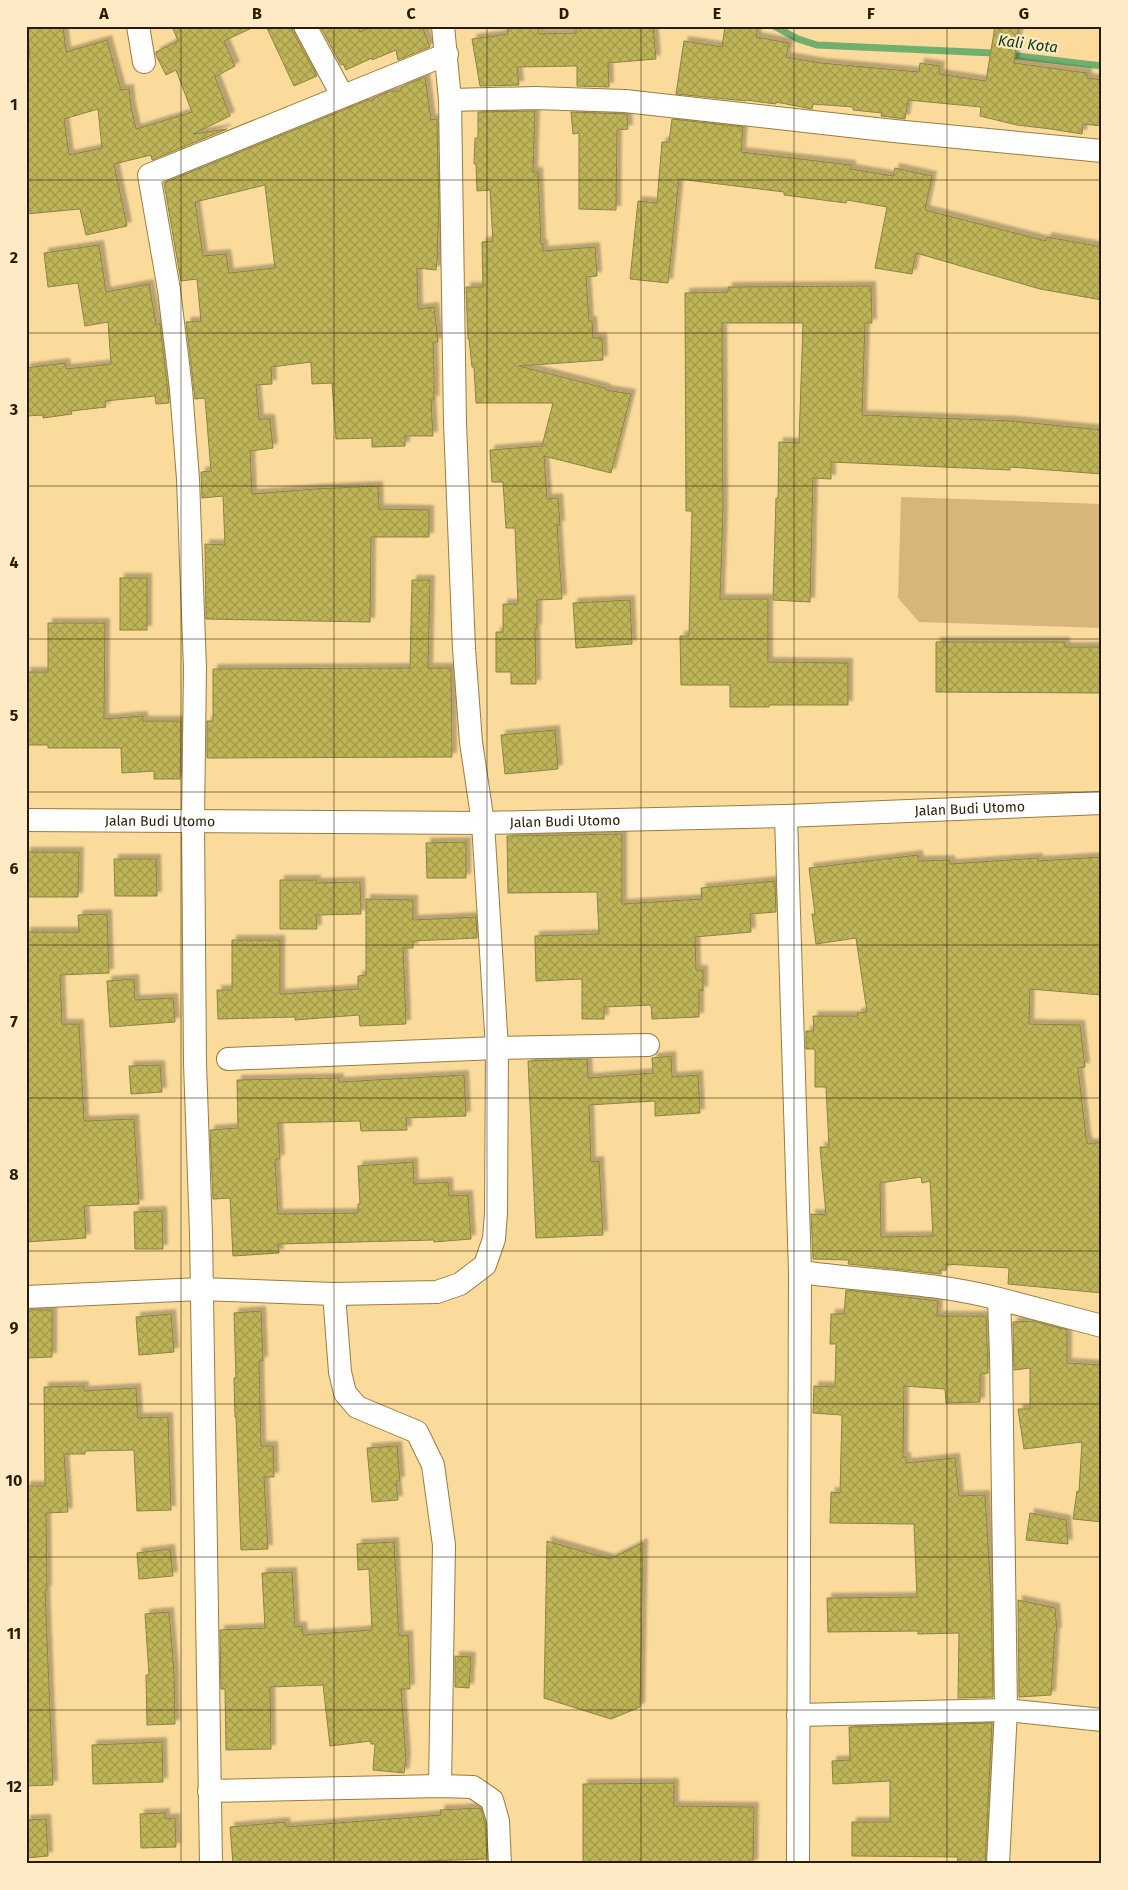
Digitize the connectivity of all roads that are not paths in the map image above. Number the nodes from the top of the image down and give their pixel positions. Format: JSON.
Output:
{"nodes":[{"id":1,"x":138,"y":26,"type":"edge"},
{"id":2,"x":305,"y":26,"type":"edge"},
{"id":3,"x":443,"y":26,"type":"edge"},
{"id":4,"x":447,"y":54,"type":"junction"},
{"id":5,"x":144,"y":62,"type":"dead end"},
{"id":6,"x":342,"y":95,"type":"junction"},
{"id":7,"x":450,"y":100,"type":"junction"},
{"id":8,"x":1102,"y":151,"type":"edge"},
{"id":9,"x":1102,"y":803,"type":"edge"},
{"id":10,"x":786,"y":816,"type":"junction"},
{"id":11,"x":26,"y":820,"type":"edge"},
{"id":12,"x":193,"y":822,"type":"junction"},
{"id":13,"x":484,"y":823,"type":"junction"},
{"id":14,"x":648,"y":1045,"type":"dead end"},
{"id":15,"x":497,"y":1048,"type":"junction"},
{"id":16,"x":228,"y":1059,"type":"dead end"},
{"id":17,"x":800,"y":1272,"type":"junction"},
{"id":18,"x":201,"y":1289,"type":"junction"},
{"id":19,"x":334,"y":1294,"type":"junction"},
{"id":20,"x":26,"y":1297,"type":"edge"},
{"id":21,"x":999,"y":1299,"type":"junction"},
{"id":22,"x":1102,"y":1326,"type":"edge"},
{"id":23,"x":1006,"y":1710,"type":"junction"},
{"id":24,"x":798,"y":1715,"type":"junction"},
{"id":25,"x":1102,"y":1720,"type":"edge"},
{"id":26,"x":440,"y":1786,"type":"junction"},
{"id":27,"x":209,"y":1791,"type":"junction"},
{"id":28,"x":211,"y":1864,"type":"edge"},
{"id":29,"x":500,"y":1864,"type":"edge"},
{"id":30,"x":798,"y":1864,"type":"edge"},
{"id":31,"x":998,"y":1864,"type":"edge"}],
"edges":[{"from":1,"to":5,"type":"street"},
{"from":2,"to":6,"type":"street"},
{"from":3,"to":4,"type":"street"},
{"from":4,"to":6,"type":"street"},
{"from":4,"to":7,"type":"street"},
{"from":6,"to":12,"type":"street"},
{"from":7,"to":8,"type":"street"},
{"from":7,"to":13,"type":"street"},
{"from":9,"to":10,"type":"street","name":"Jalan Budi Utomo"},
{"from":10,"to":13,"type":"street","name":"Jalan Budi Utomo"},
{"from":10,"to":17,"type":"street"},
{"from":11,"to":12,"type":"street","name":"Jalan Budi Utomo"},
{"from":12,"to":13,"type":"street","name":"Jalan Budi Utomo"},
{"from":12,"to":18,"type":"street"},
{"from":13,"to":15,"type":"street"},
{"from":14,"to":15,"type":"street"},
{"from":15,"to":16,"type":"street"},
{"from":15,"to":19,"type":"street"},
{"from":17,"to":21,"type":"street"},
{"from":17,"to":24,"type":"street"},
{"from":18,"to":19,"type":"street"},
{"from":18,"to":20,"type":"street"},
{"from":18,"to":27,"type":"street"},
{"from":19,"to":26,"type":"street"},
{"from":21,"to":22,"type":"street"},
{"from":21,"to":23,"type":"street"},
{"from":23,"to":24,"type":"street"},
{"from":23,"to":25,"type":"street"},
{"from":23,"to":31,"type":"street"},
{"from":24,"to":30,"type":"street"},
{"from":26,"to":27,"type":"street"},
{"from":26,"to":29,"type":"street"},
{"from":27,"to":28,"type":"street"}]}
